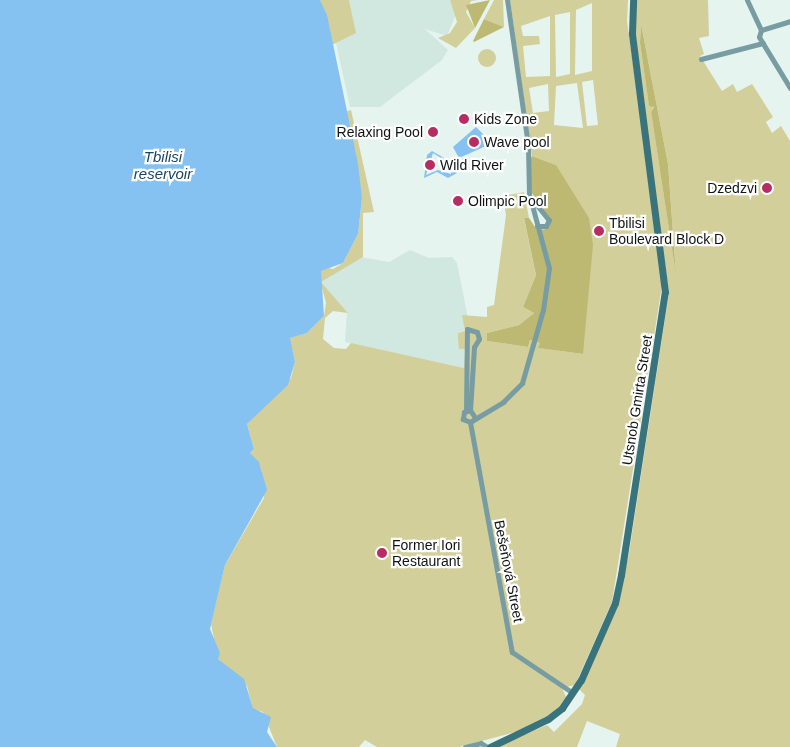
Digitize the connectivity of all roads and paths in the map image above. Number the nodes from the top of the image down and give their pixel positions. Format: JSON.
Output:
{"nodes":[{"id":1,"x":507,"y":0,"type":"edge"},
{"id":2,"x":633,"y":0,"type":"edge"},
{"id":3,"x":747,"y":0,"type":"edge"},
{"id":4,"x":790,"y":21,"type":"edge"},
{"id":5,"x":761,"y":30,"type":"junction"},
{"id":6,"x":763,"y":43,"type":"junction"},
{"id":7,"x":701,"y":59,"type":"dead end"},
{"id":8,"x":790,"y":88,"type":"edge"},
{"id":9,"x":530,"y":197,"type":"junction"},
{"id":10,"x":538,"y":226,"type":"junction"},
{"id":11,"x":468,"y":411,"type":"junction"},
{"id":12,"x":474,"y":416,"type":"junction"},
{"id":13,"x":470,"y":422,"type":"junction"},
{"id":14,"x":573,"y":693,"type":"junction"},
{"id":15,"x":465,"y":747,"type":"edge"},
{"id":16,"x":488,"y":747,"type":"edge"}],
"edges":[{"from":1,"to":9,"type":"street"},
{"from":2,"to":14,"type":"main road","name":"Utsnob Gmirta Street"},
{"from":3,"to":5,"type":"street"},
{"from":4,"to":5,"type":"street"},
{"from":5,"to":6,"type":"street"},
{"from":6,"to":7,"type":"street"},
{"from":6,"to":8,"type":"street"},
{"from":9,"to":10,"type":"street"},
{"from":9,"to":10,"type":"street"},
{"from":10,"to":12,"type":"street"},
{"from":11,"to":11,"type":"street"},
{"from":11,"to":12,"type":"street"},
{"from":11,"to":13,"type":"street","name":"Bešeňová Street"},
{"from":12,"to":13,"type":"street"},
{"from":13,"to":14,"type":"street","name":"Bešeňová Street"},
{"from":14,"to":16,"type":"main road","name":"Utsnob Gmirta Street"},
{"from":15,"to":16,"type":"street"}]}
